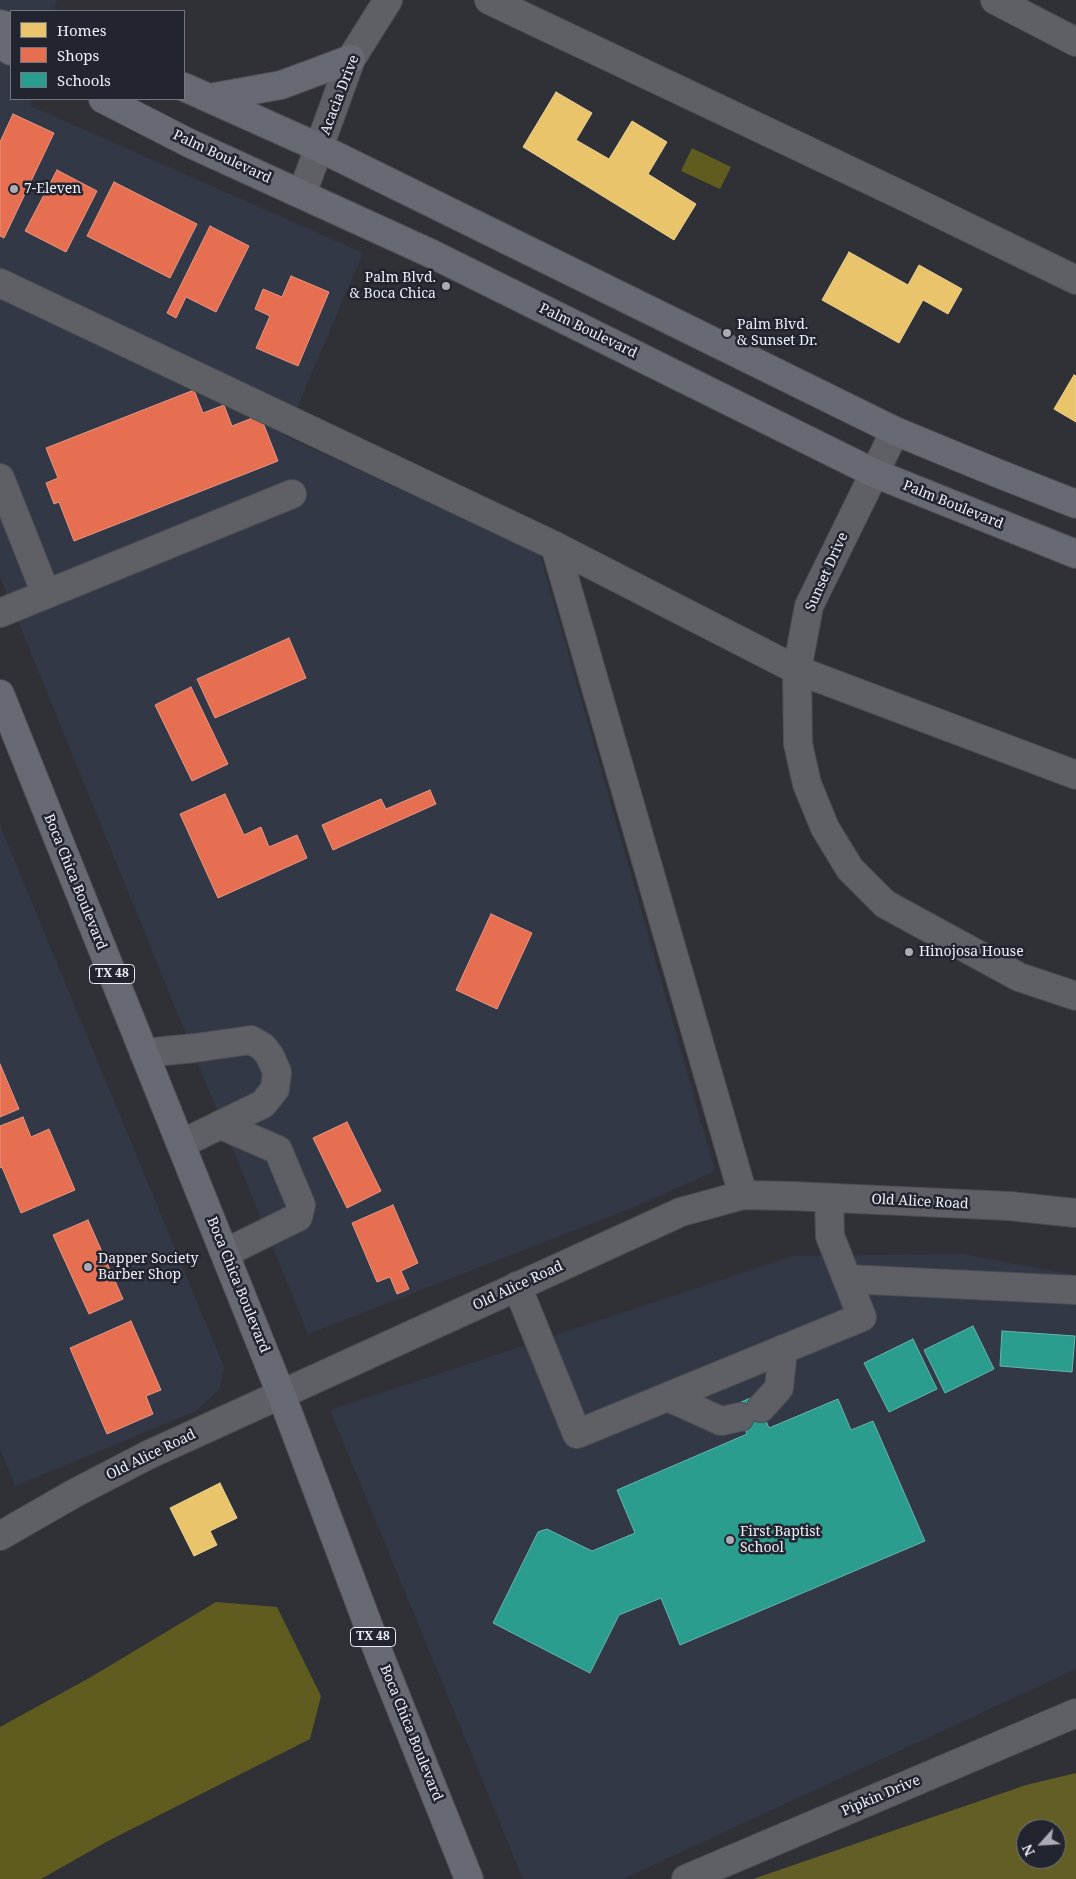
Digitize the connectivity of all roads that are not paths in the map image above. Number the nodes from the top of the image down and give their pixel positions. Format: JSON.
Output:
{"nodes":[{"id":1,"x":388,"y":0,"type":"edge"},
{"id":2,"x":489,"y":0,"type":"edge"},
{"id":3,"x":995,"y":0,"type":"edge"},
{"id":4,"x":1076,"y":42,"type":"edge"},
{"id":5,"x":351,"y":59,"type":"junction"},
{"id":6,"x":185,"y":87,"type":"edge"},
{"id":7,"x":209,"y":98,"type":"junction"},
{"id":8,"x":105,"y":100,"type":"edge"},
{"id":9,"x":320,"y":148,"type":"junction"},
{"id":10,"x":302,"y":194,"type":"junction"},
{"id":11,"x":1076,"y":280,"type":"edge"},
{"id":12,"x":0,"y":283,"type":"edge"},
{"id":13,"x":895,"y":431,"type":"junction"},
{"id":14,"x":874,"y":473,"type":"junction"},
{"id":15,"x":0,"y":478,"type":"edge"},
{"id":16,"x":292,"y":494,"type":"dead end"},
{"id":17,"x":1076,"y":504,"type":"edge"},
{"id":18,"x":555,"y":546,"type":"junction"},
{"id":19,"x":1076,"y":554,"type":"edge"},
{"id":20,"x":46,"y":594,"type":"junction"},
{"id":21,"x":0,"y":613,"type":"edge"},
{"id":22,"x":797,"y":670,"type":"junction"},
{"id":23,"x":0,"y":694,"type":"edge"},
{"id":24,"x":1076,"y":775,"type":"edge"},
{"id":25,"x":1076,"y":996,"type":"edge"},
{"id":26,"x":144,"y":1053,"type":"junction"},
{"id":27,"x":221,"y":1125,"type":"junction"},
{"id":28,"x":181,"y":1144,"type":"junction"},
{"id":29,"x":743,"y":1196,"type":"junction"},
{"id":30,"x":829,"y":1198,"type":"junction"},
{"id":31,"x":1076,"y":1213,"type":"edge"},
{"id":32,"x":225,"y":1253,"type":"junction"},
{"id":33,"x":846,"y":1279,"type":"junction"},
{"id":34,"x":517,"y":1286,"type":"junction"},
{"id":35,"x":1076,"y":1290,"type":"edge"},
{"id":36,"x":783,"y":1350,"type":"junction"},
{"id":37,"x":281,"y":1394,"type":"junction"},
{"id":38,"x":668,"y":1396,"type":"junction"},
{"id":39,"x":0,"y":1536,"type":"edge"},
{"id":40,"x":1076,"y":1713,"type":"edge"},
{"id":41,"x":468,"y":1879,"type":"edge"},
{"id":42,"x":686,"y":1879,"type":"edge"}],
"edges":[{"from":1,"to":5,"type":"street","name":"Acacia Drive"},
{"from":2,"to":11,"type":"street"},
{"from":3,"to":4,"type":"street"},
{"from":5,"to":7,"type":"main road"},
{"from":5,"to":9,"type":"street","name":"Acacia Drive"},
{"from":6,"to":7,"type":"main road"},
{"from":7,"to":9,"type":"main road"},
{"from":8,"to":10,"type":"main road","name":"Palm Boulevard"},
{"from":9,"to":10,"type":"street","name":"Acacia Drive"},
{"from":9,"to":13,"type":"main road"},
{"from":10,"to":14,"type":"main road","name":"Palm Boulevard"},
{"from":12,"to":18,"type":"street"},
{"from":13,"to":14,"type":"street","name":"Sunset Drive"},
{"from":13,"to":17,"type":"main road"},
{"from":14,"to":19,"type":"main road","name":"Palm Boulevard"},
{"from":14,"to":22,"type":"street","name":"Sunset Drive"},
{"from":15,"to":20,"type":"street"},
{"from":16,"to":20,"type":"street"},
{"from":18,"to":22,"type":"street"},
{"from":18,"to":29,"type":"street"},
{"from":20,"to":21,"type":"street"},
{"from":22,"to":24,"type":"street"},
{"from":22,"to":25,"type":"street","name":"Sunset Drive"},
{"from":23,"to":26,"type":"main road","name":"Boca Chica Boulevard","number":"TX 48"},
{"from":26,"to":27,"type":"street"},
{"from":26,"to":28,"type":"main road","name":"Boca Chica Boulevard","number":"TX 48"},
{"from":27,"to":28,"type":"street"},
{"from":27,"to":32,"type":"street"},
{"from":28,"to":32,"type":"main road","name":"Boca Chica Boulevard","number":"TX 48"},
{"from":29,"to":30,"type":"street","name":"Old Alice Road"},
{"from":29,"to":34,"type":"street","name":"Old Alice Road"},
{"from":30,"to":31,"type":"street","name":"Old Alice Road"},
{"from":30,"to":33,"type":"street"},
{"from":32,"to":37,"type":"main road","name":"Boca Chica Boulevard","number":"TX 48"},
{"from":33,"to":35,"type":"street"},
{"from":33,"to":36,"type":"street"},
{"from":34,"to":37,"type":"street","name":"Old Alice Road"},
{"from":34,"to":38,"type":"street"},
{"from":36,"to":38,"type":"street"},
{"from":36,"to":38,"type":"street"},
{"from":37,"to":39,"type":"street","name":"Old Alice Road"},
{"from":37,"to":41,"type":"main road","name":"Boca Chica Boulevard","number":"TX 48"},
{"from":40,"to":42,"type":"street","name":"Pipkin Drive"}]}
